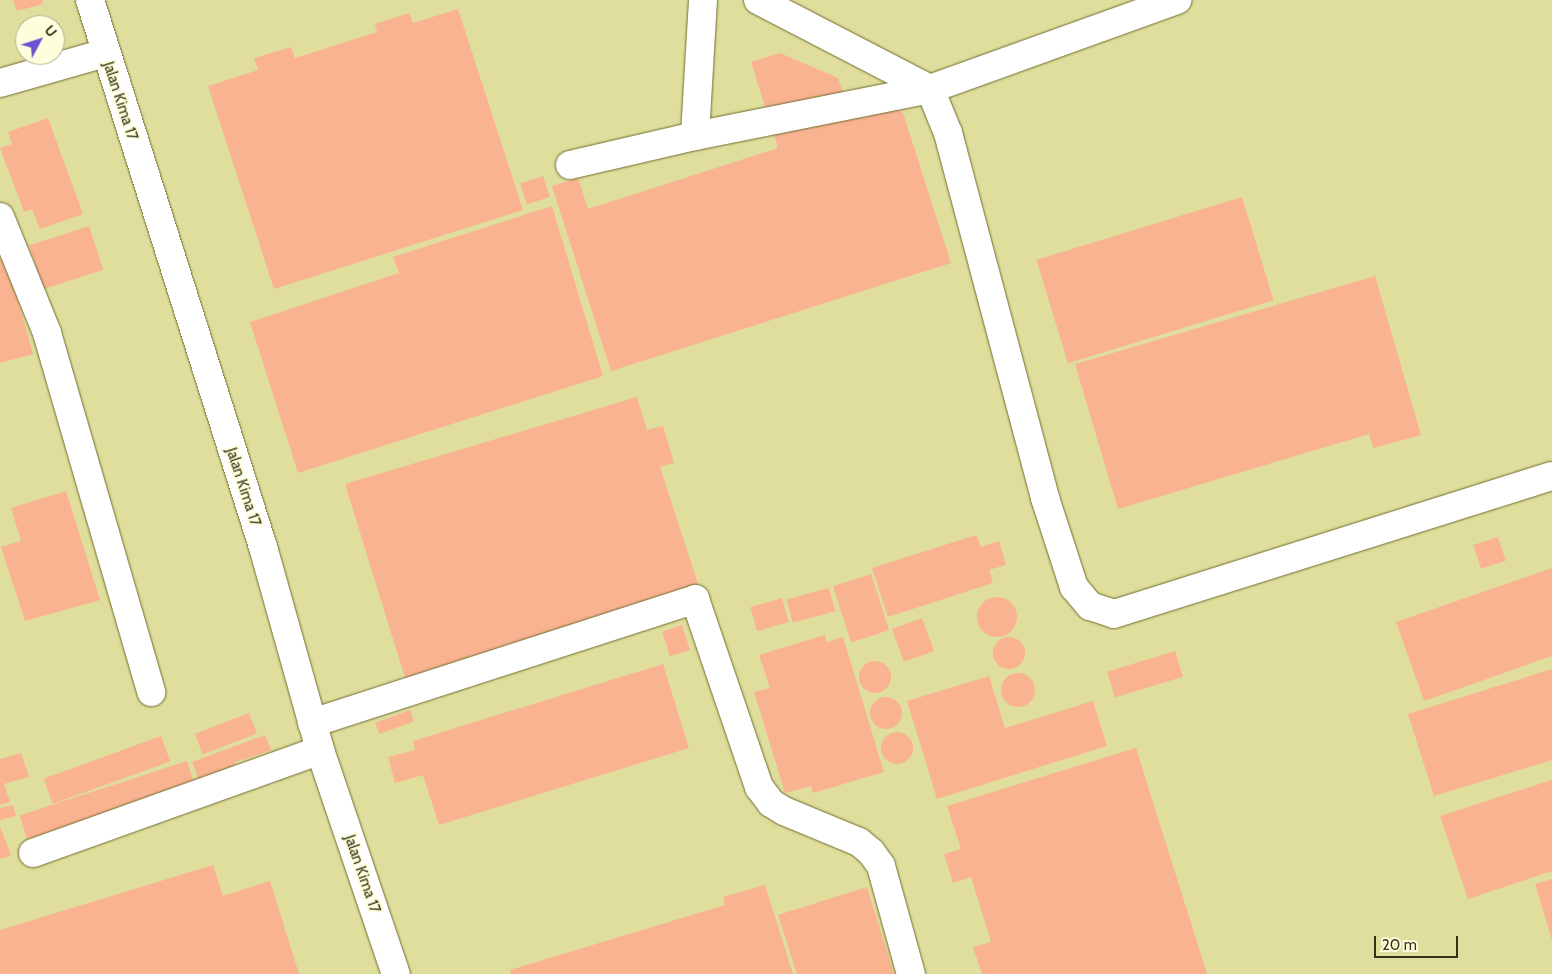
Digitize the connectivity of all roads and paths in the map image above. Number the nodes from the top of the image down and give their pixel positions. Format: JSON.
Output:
{"nodes":[{"id":1,"x":90,"y":0,"type":"edge"},
{"id":2,"x":703,"y":0,"type":"edge"},
{"id":3,"x":758,"y":0,"type":"edge"},
{"id":4,"x":1177,"y":0,"type":"edge"},
{"id":5,"x":105,"y":53,"type":"junction"},
{"id":6,"x":0,"y":83,"type":"edge"},
{"id":7,"x":930,"y":89,"type":"junction"},
{"id":8,"x":695,"y":136,"type":"junction"},
{"id":9,"x":570,"y":165,"type":"dead end"},
{"id":10,"x":0,"y":217,"type":"edge"},
{"id":11,"x":1552,"y":476,"type":"edge"},
{"id":12,"x":151,"y":692,"type":"dead end"},
{"id":13,"x":312,"y":723,"type":"junction"},
{"id":14,"x":320,"y":750,"type":"junction"},
{"id":15,"x":32,"y":852,"type":"dead end"},
{"id":16,"x":396,"y":974,"type":"edge"},
{"id":17,"x":911,"y":974,"type":"edge"}],
"edges":[{"from":1,"to":5,"type":"street","name":"Jalan Kima 17"},
{"from":2,"to":8,"type":"street"},
{"from":3,"to":7,"type":"street"},
{"from":4,"to":7,"type":"street"},
{"from":5,"to":6,"type":"street"},
{"from":5,"to":13,"type":"street","name":"Jalan Kima 17"},
{"from":7,"to":8,"type":"street"},
{"from":7,"to":11,"type":"street"},
{"from":8,"to":9,"type":"street"},
{"from":10,"to":12,"type":"street"},
{"from":13,"to":14,"type":"street","name":"Jalan Kima 17"},
{"from":13,"to":17,"type":"street"},
{"from":14,"to":15,"type":"street"},
{"from":14,"to":16,"type":"street","name":"Jalan Kima 17"}]}
